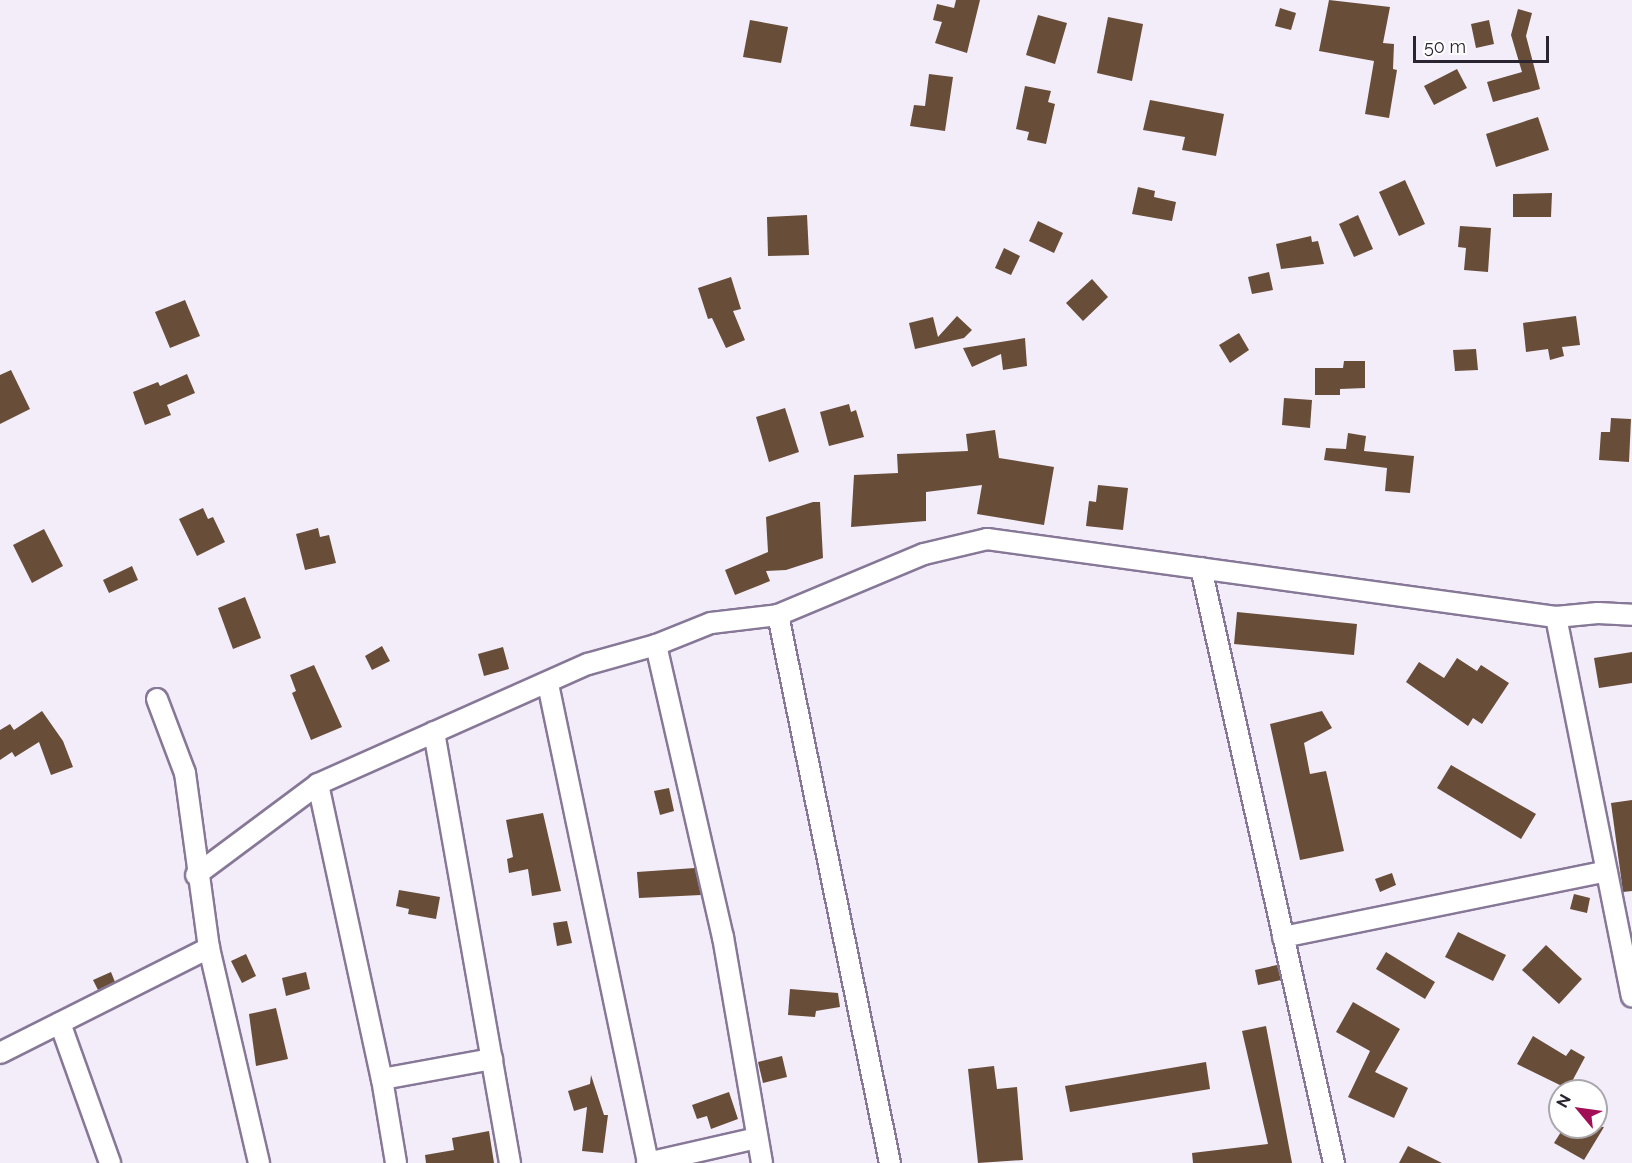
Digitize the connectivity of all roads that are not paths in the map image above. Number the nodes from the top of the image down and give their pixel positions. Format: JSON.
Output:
{"nodes":[{"id":1,"x":1201,"y":568,"type":"junction"},
{"id":2,"x":778,"y":615,"type":"junction"},
{"id":3,"x":1632,"y":615,"type":"edge"},
{"id":4,"x":1556,"y":617,"type":"junction"},
{"id":5,"x":656,"y":645,"type":"junction"},
{"id":6,"x":548,"y":684,"type":"junction"},
{"id":7,"x":157,"y":699,"type":"dead end"},
{"id":8,"x":434,"y":732,"type":"junction"},
{"id":9,"x":318,"y":784,"type":"junction"},
{"id":10,"x":1606,"y":872,"type":"junction"},
{"id":11,"x":196,"y":874,"type":"junction"},
{"id":12,"x":1283,"y":937,"type":"junction"},
{"id":13,"x":209,"y":948,"type":"junction"},
{"id":14,"x":1628,"y":965,"type":"edge"},
{"id":15,"x":1632,"y":996,"type":"edge"},
{"id":16,"x":60,"y":1023,"type":"junction"},
{"id":17,"x":0,"y":1053,"type":"edge"},
{"id":18,"x":492,"y":1059,"type":"junction"},
{"id":19,"x":382,"y":1079,"type":"junction"},
{"id":20,"x":757,"y":1138,"type":"junction"},
{"id":21,"x":110,"y":1163,"type":"edge"},
{"id":22,"x":259,"y":1163,"type":"edge"},
{"id":23,"x":396,"y":1163,"type":"edge"},
{"id":24,"x":510,"y":1163,"type":"edge"},
{"id":25,"x":647,"y":1163,"type":"edge"},
{"id":26,"x":762,"y":1163,"type":"edge"},
{"id":27,"x":890,"y":1163,"type":"edge"},
{"id":28,"x":1334,"y":1163,"type":"edge"}],
"edges":[{"from":1,"to":2,"type":"street"},
{"from":1,"to":4,"type":"street"},
{"from":1,"to":12,"type":"street"},
{"from":2,"to":5,"type":"street"},
{"from":2,"to":27,"type":"street"},
{"from":3,"to":4,"type":"street"},
{"from":4,"to":10,"type":"street"},
{"from":5,"to":6,"type":"street"},
{"from":5,"to":20,"type":"street"},
{"from":6,"to":8,"type":"street"},
{"from":6,"to":25,"type":"street"},
{"from":7,"to":11,"type":"street"},
{"from":8,"to":9,"type":"street"},
{"from":8,"to":18,"type":"street"},
{"from":9,"to":11,"type":"street"},
{"from":9,"to":19,"type":"street"},
{"from":10,"to":12,"type":"street"},
{"from":10,"to":14,"type":"street"},
{"from":11,"to":13,"type":"street"},
{"from":12,"to":28,"type":"street"},
{"from":13,"to":16,"type":"street"},
{"from":13,"to":22,"type":"street"},
{"from":14,"to":15,"type":"street"},
{"from":16,"to":17,"type":"street"},
{"from":16,"to":21,"type":"street"},
{"from":18,"to":19,"type":"street"},
{"from":18,"to":24,"type":"street"},
{"from":19,"to":23,"type":"street"},
{"from":20,"to":25,"type":"street"},
{"from":20,"to":26,"type":"street"}]}
